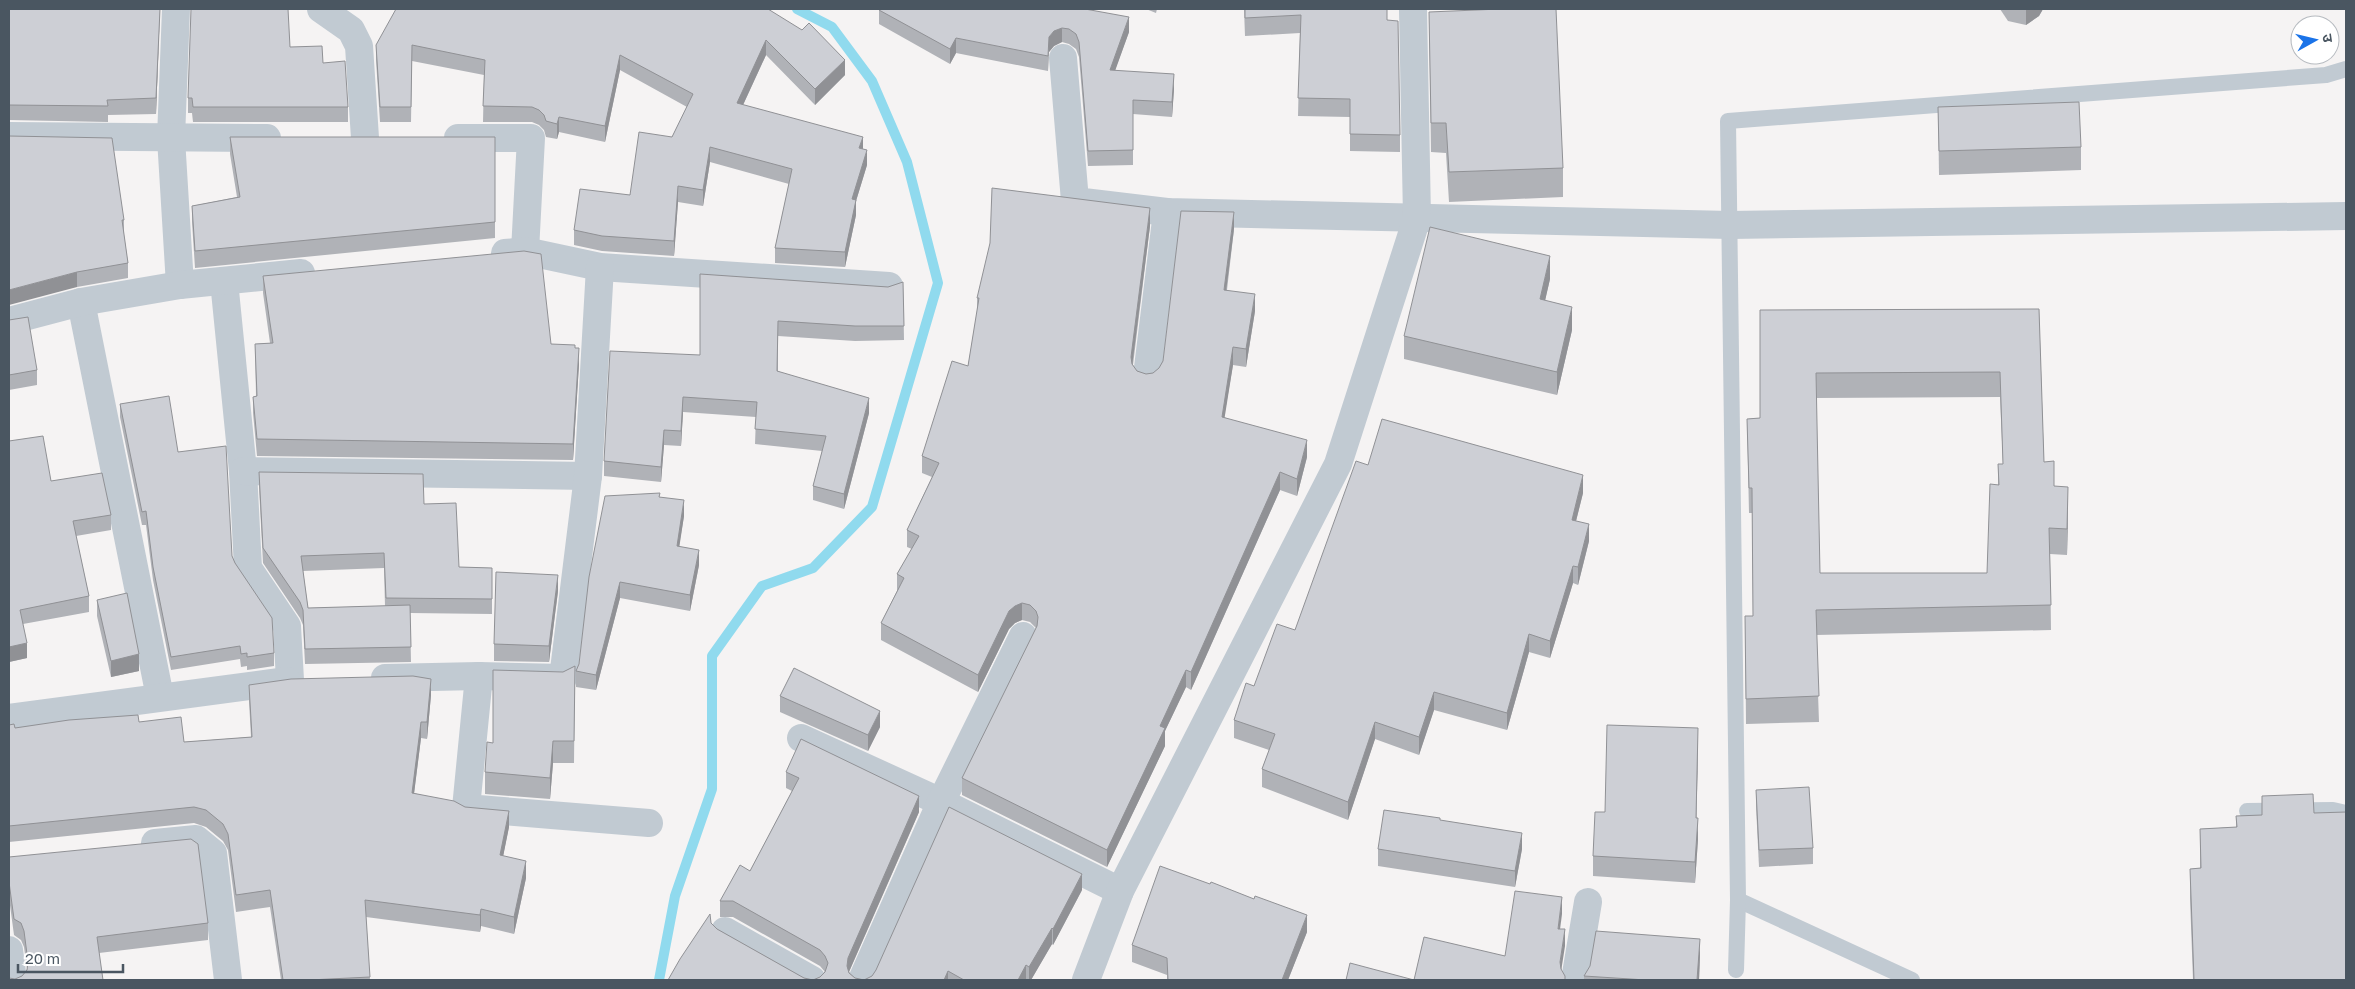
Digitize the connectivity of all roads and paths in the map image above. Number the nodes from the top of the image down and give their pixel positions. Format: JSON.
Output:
{"nodes":[{"id":1,"x":176,"y":9,"type":"edge"},
{"id":2,"x":321,"y":9,"type":"edge"},
{"id":3,"x":1413,"y":9,"type":"edge"},
{"id":4,"x":1063,"y":58,"type":"dead end"},
{"id":5,"x":2346,"y":69,"type":"edge"},
{"id":6,"x":9,"y":136,"type":"edge"},
{"id":7,"x":171,"y":138,"type":"junction"},
{"id":8,"x":287,"y":138,"type":"edge"},
{"id":9,"x":336,"y":138,"type":"edge"},
{"id":10,"x":365,"y":138,"type":"junction"},
{"id":11,"x":394,"y":138,"type":"edge"},
{"id":12,"x":433,"y":138,"type":"edge"},
{"id":13,"x":1167,"y":212,"type":"junction"},
{"id":14,"x":2346,"y":216,"type":"edge"},
{"id":15,"x":1417,"y":218,"type":"junction"},
{"id":16,"x":1730,"y":225,"type":"junction"},
{"id":17,"x":525,"y":251,"type":"junction"},
{"id":18,"x":476,"y":256,"type":"edge"},
{"id":19,"x":600,"y":267,"type":"junction"},
{"id":20,"x":330,"y":270,"type":"edge"},
{"id":21,"x":224,"y":281,"type":"junction"},
{"id":22,"x":180,"y":285,"type":"junction"},
{"id":23,"x":889,"y":286,"type":"edge"},
{"id":24,"x":81,"y":302,"type":"junction"},
{"id":25,"x":9,"y":321,"type":"edge"},
{"id":26,"x":1147,"y":376,"type":"edge"},
{"id":27,"x":243,"y":471,"type":"junction"},
{"id":28,"x":588,"y":476,"type":"junction"},
{"id":29,"x":1023,"y":636,"type":"dead end"},
{"id":30,"x":478,"y":676,"type":"junction"},
{"id":31,"x":359,"y":679,"type":"edge"},
{"id":32,"x":290,"y":680,"type":"junction"},
{"id":33,"x":320,"y":680,"type":"edge"},
{"id":34,"x":160,"y":696,"type":"junction"},
{"id":35,"x":9,"y":718,"type":"edge"},
{"id":36,"x":801,"y":738,"type":"edge"},
{"id":37,"x":941,"y":802,"type":"junction"},
{"id":38,"x":2247,"y":811,"type":"dead end"},
{"id":39,"x":2346,"y":813,"type":"edge"},
{"id":40,"x":648,"y":823,"type":"dead end"},
{"id":41,"x":127,"y":846,"type":"edge"},
{"id":42,"x":1120,"y":891,"type":"junction"},
{"id":43,"x":1738,"y":900,"type":"junction"},
{"id":44,"x":1588,"y":902,"type":"dead end"},
{"id":45,"x":725,"y":931,"type":"edge"},
{"id":46,"x":9,"y":950,"type":"edge"},
{"id":47,"x":1736,"y":970,"type":"dead end"},
{"id":48,"x":13,"y":980,"type":"edge"},
{"id":49,"x":228,"y":980,"type":"edge"},
{"id":50,"x":812,"y":980,"type":"edge"},
{"id":51,"x":862,"y":980,"type":"edge"},
{"id":52,"x":1086,"y":980,"type":"edge"},
{"id":53,"x":1575,"y":980,"type":"edge"},
{"id":54,"x":1912,"y":980,"type":"edge"}],
"edges":[{"from":1,"to":7,"type":"street"},
{"from":2,"to":10,"type":"street"},
{"from":3,"to":15,"type":"street"},
{"from":4,"to":13,"type":"street"},
{"from":5,"to":16,"type":"lane"},
{"from":6,"to":7,"type":"street"},
{"from":7,"to":8,"type":"street"},
{"from":7,"to":22,"type":"street"},
{"from":9,"to":10,"type":"street"},
{"from":10,"to":11,"type":"street"},
{"from":12,"to":17,"type":"street"},
{"from":13,"to":15,"type":"street"},
{"from":13,"to":26,"type":"street"},
{"from":14,"to":16,"type":"street"},
{"from":15,"to":16,"type":"street"},
{"from":15,"to":42,"type":"street"},
{"from":16,"to":43,"type":"lane"},
{"from":17,"to":18,"type":"street"},
{"from":17,"to":19,"type":"street"},
{"from":19,"to":23,"type":"street"},
{"from":19,"to":28,"type":"street"},
{"from":20,"to":21,"type":"street"},
{"from":21,"to":22,"type":"street"},
{"from":21,"to":27,"type":"street"},
{"from":22,"to":24,"type":"street"},
{"from":24,"to":25,"type":"street"},
{"from":24,"to":34,"type":"street"},
{"from":27,"to":28,"type":"street"},
{"from":27,"to":32,"type":"street"},
{"from":28,"to":30,"type":"street"},
{"from":29,"to":37,"type":"street"},
{"from":30,"to":31,"type":"street"},
{"from":30,"to":40,"type":"street"},
{"from":32,"to":33,"type":"street"},
{"from":32,"to":34,"type":"street"},
{"from":34,"to":35,"type":"street"},
{"from":36,"to":37,"type":"street"},
{"from":37,"to":42,"type":"street"},
{"from":37,"to":51,"type":"street"},
{"from":38,"to":39,"type":"lane"},
{"from":41,"to":49,"type":"street"},
{"from":42,"to":52,"type":"street"},
{"from":43,"to":47,"type":"lane"},
{"from":43,"to":54,"type":"lane"},
{"from":44,"to":53,"type":"street"},
{"from":45,"to":50,"type":"street"},
{"from":46,"to":48,"type":"street"}]}
